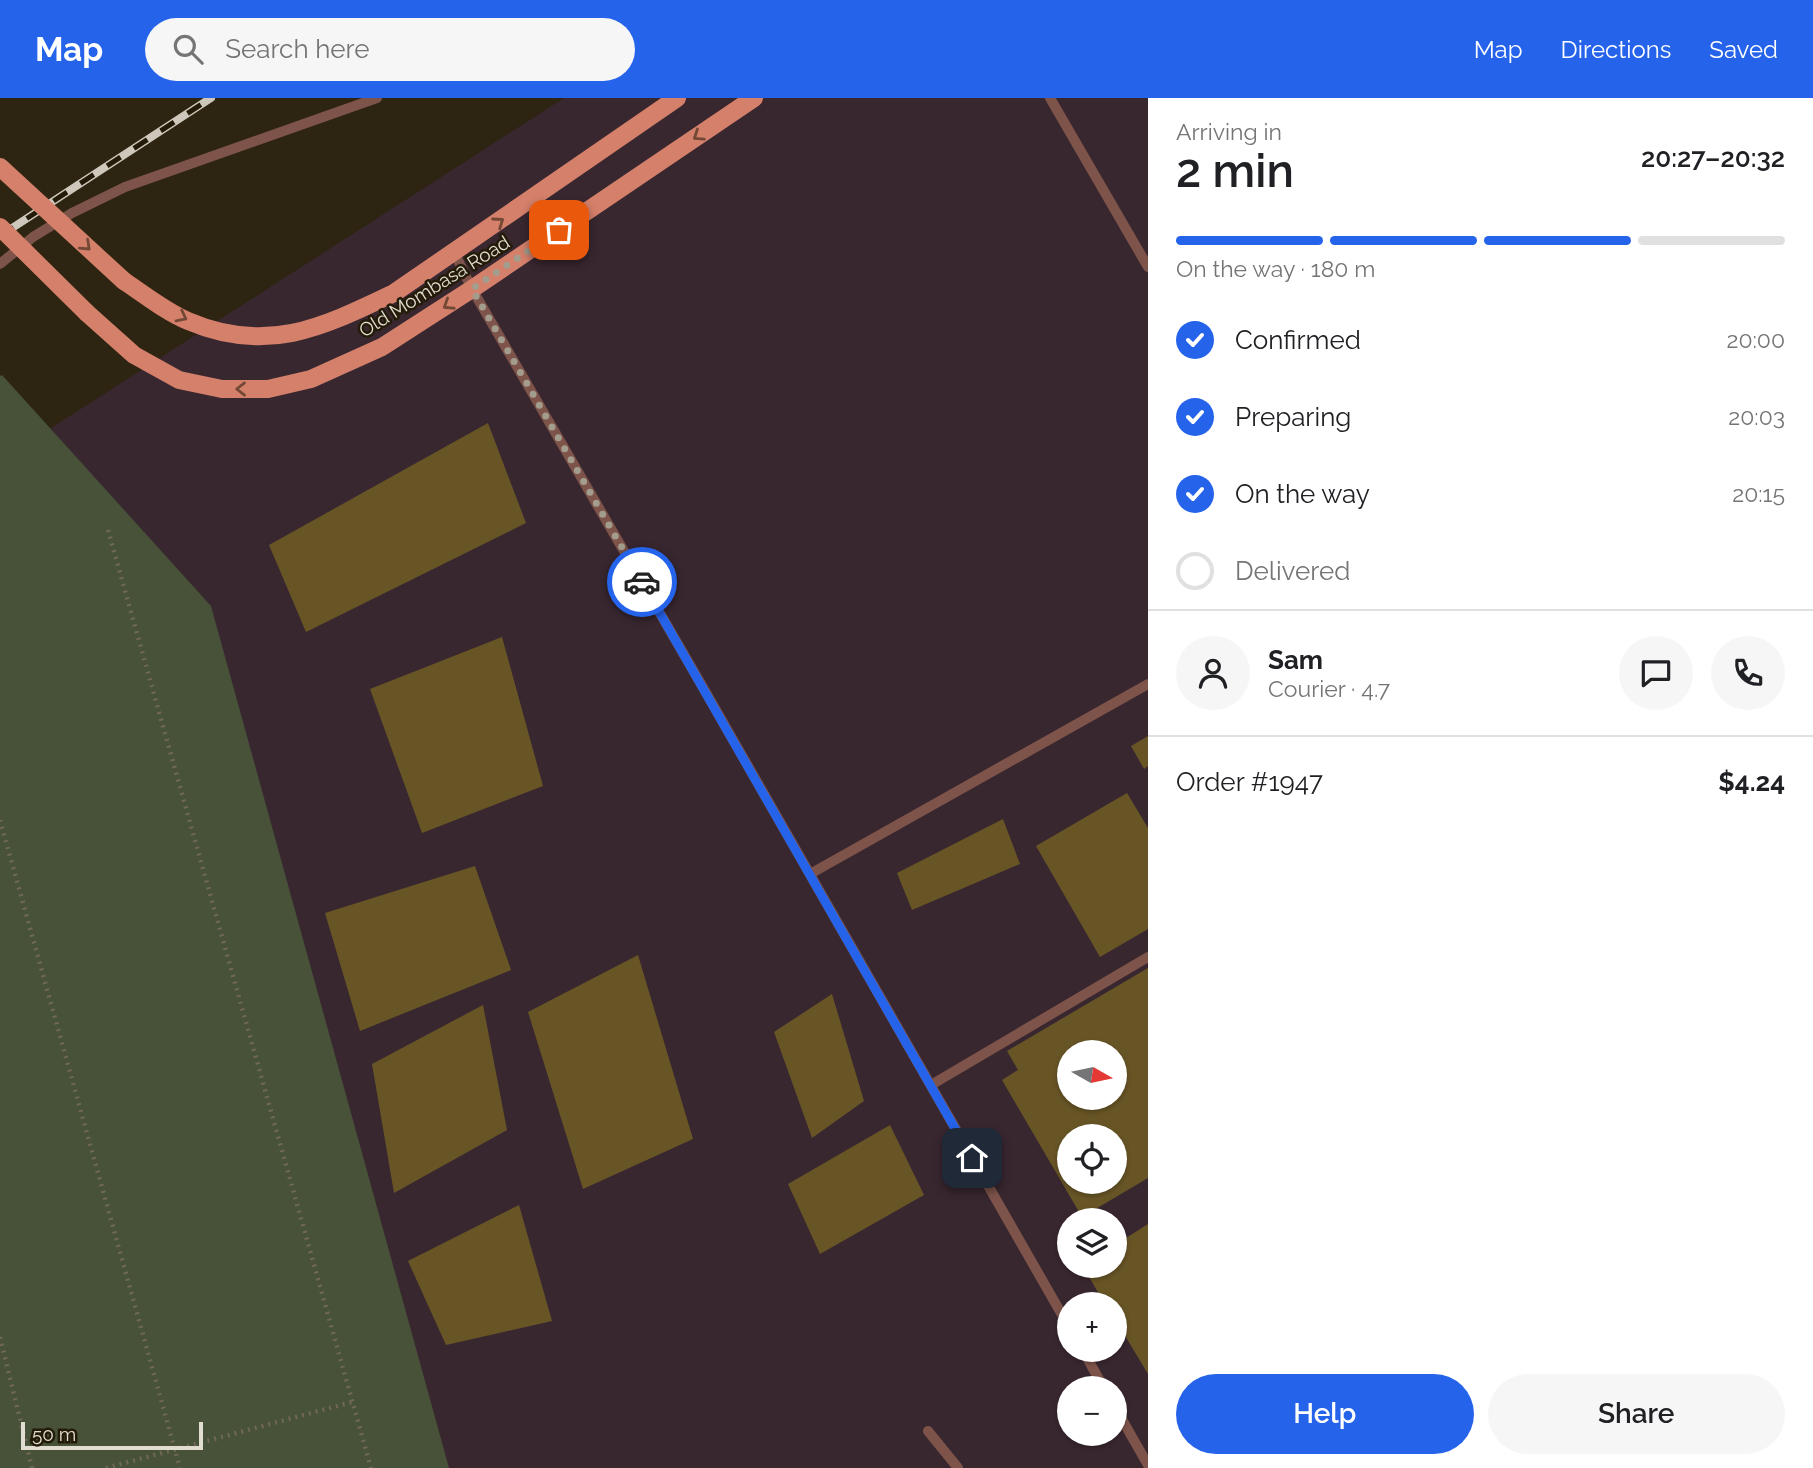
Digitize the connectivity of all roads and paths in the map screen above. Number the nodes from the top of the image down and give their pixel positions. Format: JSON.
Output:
{"nodes":[{"id":1,"x":377,"y":98,"type":"edge"},
{"id":2,"x":677,"y":98,"type":"edge"},
{"id":3,"x":754,"y":98,"type":"edge"},
{"id":4,"x":1049,"y":98,"type":"edge"},
{"id":5,"x":0,"y":167,"type":"edge"},
{"id":6,"x":0,"y":227,"type":"edge"},
{"id":7,"x":454,"y":252,"type":"junction"},
{"id":8,"x":0,"y":264,"type":"edge"},
{"id":9,"x":1148,"y":267,"type":"edge"},
{"id":10,"x":472,"y":289,"type":"junction"},
{"id":11,"x":108,"y":530,"type":"dead end"},
{"id":12,"x":1148,"y":684,"type":"edge"},
{"id":13,"x":0,"y":820,"type":"edge"},
{"id":14,"x":810,"y":874,"type":"junction"},
{"id":15,"x":1148,"y":957,"type":"edge"},
{"id":16,"x":931,"y":1085,"type":"junction"},
{"id":17,"x":1057,"y":1306,"type":"edge"},
{"id":18,"x":0,"y":1337,"type":"edge"},
{"id":19,"x":352,"y":1402,"type":"junction"},
{"id":20,"x":1127,"y":1428,"type":"edge"},
{"id":21,"x":928,"y":1431,"type":"dead end"},
{"id":22,"x":175,"y":1450,"type":"junction"},
{"id":23,"x":1148,"y":1465,"type":"edge"},
{"id":24,"x":32,"y":1468,"type":"edge"},
{"id":25,"x":106,"y":1468,"type":"edge"},
{"id":26,"x":180,"y":1468,"type":"edge"},
{"id":27,"x":371,"y":1468,"type":"edge"},
{"id":28,"x":958,"y":1468,"type":"edge"}],
"edges":[{"from":1,"to":8,"type":"lane"},
{"from":7,"to":2,"type":"main road","name":"Old Mombasa Road","one_way":true},
{"from":3,"to":10,"type":"main road","name":"Old Mombasa Road","one_way":true},
{"from":4,"to":9,"type":"lane"},
{"from":5,"to":7,"type":"main road","name":"Old Mombasa Road","one_way":true,"bridge":true},
{"from":10,"to":6,"type":"main road","name":"Old Mombasa Road","one_way":true,"bridge":true},
{"from":7,"to":10,"type":"lane"},
{"from":10,"to":14,"type":"lane"},
{"from":11,"to":19,"type":"path"},
{"from":12,"to":14,"type":"lane"},
{"from":13,"to":22,"type":"path"},
{"from":14,"to":16,"type":"lane"},
{"from":15,"to":16,"type":"lane"},
{"from":16,"to":17,"type":"lane"},
{"from":18,"to":24,"type":"path"},
{"from":19,"to":22,"type":"path"},
{"from":19,"to":27,"type":"path"},
{"from":20,"to":23,"type":"lane"},
{"from":21,"to":28,"type":"lane"},
{"from":22,"to":25,"type":"path"},
{"from":22,"to":26,"type":"path"}]}
